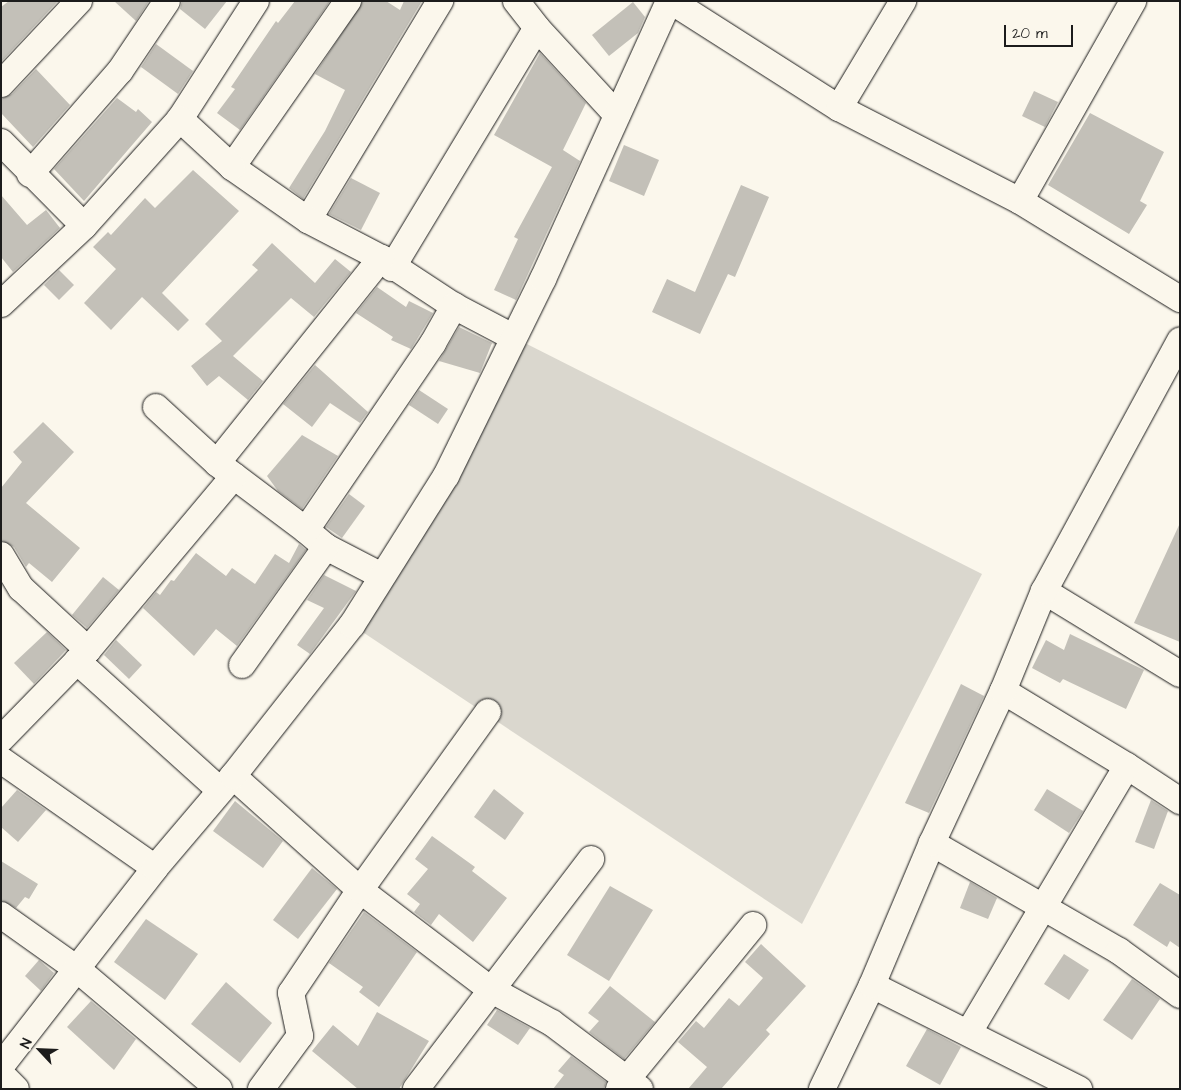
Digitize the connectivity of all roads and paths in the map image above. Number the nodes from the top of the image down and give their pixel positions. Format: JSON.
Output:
{"nodes":[{"id":1,"x":79,"y":1,"type":"edge"},
{"id":2,"x":167,"y":1,"type":"edge"},
{"id":3,"x":256,"y":1,"type":"edge"},
{"id":4,"x":348,"y":1,"type":"edge"},
{"id":5,"x":440,"y":1,"type":"edge"},
{"id":6,"x":516,"y":1,"type":"edge"},
{"id":7,"x":670,"y":1,"type":"edge"},
{"id":8,"x":903,"y":1,"type":"edge"},
{"id":9,"x":1133,"y":1,"type":"edge"},
{"id":10,"x":536,"y":28,"type":"junction"},
{"id":11,"x":1,"y":84,"type":"edge"},
{"id":12,"x":839,"y":108,"type":"junction"},
{"id":13,"x":617,"y":115,"type":"junction"},
{"id":14,"x":180,"y":119,"type":"junction"},
{"id":15,"x":1,"y":142,"type":"edge"},
{"id":16,"x":232,"y":167,"type":"junction"},
{"id":17,"x":30,"y":174,"type":"junction"},
{"id":18,"x":1020,"y":202,"type":"junction"},
{"id":19,"x":308,"y":220,"type":"junction"},
{"id":20,"x":84,"y":226,"type":"junction"},
{"id":21,"x":387,"y":263,"type":"junction"},
{"id":22,"x":1180,"y":299,"type":"edge"},
{"id":23,"x":1,"y":304,"type":"edge"},
{"id":24,"x":454,"y":306,"type":"junction"},
{"id":25,"x":513,"y":337,"type":"junction"},
{"id":26,"x":1180,"y":340,"type":"edge"},
{"id":27,"x":156,"y":408,"type":"dead end"},
{"id":28,"x":226,"y":469,"type":"junction"},
{"id":29,"x":306,"y":530,"type":"junction"},
{"id":30,"x":326,"y":547,"type":"junction"},
{"id":31,"x":1,"y":555,"type":"edge"},
{"id":32,"x":382,"y":576,"type":"junction"},
{"id":33,"x":1044,"y":591,"type":"junction"},
{"id":34,"x":83,"y":656,"type":"junction"},
{"id":35,"x":242,"y":665,"type":"dead end"},
{"id":36,"x":1180,"y":674,"type":"edge"},
{"id":37,"x":1003,"y":691,"type":"junction"},
{"id":38,"x":488,"y":712,"type":"dead end"},
{"id":39,"x":1,"y":739,"type":"edge"},
{"id":40,"x":1,"y":760,"type":"edge"},
{"id":41,"x":1127,"y":766,"type":"junction"},
{"id":42,"x":226,"y":783,"type":"junction"},
{"id":43,"x":1180,"y":801,"type":"edge"},
{"id":44,"x":932,"y":843,"type":"junction"},
{"id":45,"x":591,"y":859,"type":"dead end"},
{"id":46,"x":155,"y":868,"type":"junction"},
{"id":47,"x":360,"y":890,"type":"junction"},
{"id":48,"x":1045,"y":909,"type":"junction"},
{"id":49,"x":1,"y":915,"type":"edge"},
{"id":50,"x":753,"y":925,"type":"dead end"},
{"id":51,"x":77,"y":968,"type":"junction"},
{"id":52,"x":872,"y":985,"type":"junction"},
{"id":53,"x":490,"y":989,"type":"junction"},
{"id":54,"x":1180,"y":996,"type":"edge"},
{"id":55,"x":969,"y":1032,"type":"junction"},
{"id":56,"x":1,"y":1066,"type":"edge"},
{"id":57,"x":1,"y":1074,"type":"edge"},
{"id":58,"x":629,"y":1085,"type":"edge"},
{"id":59,"x":1066,"y":1086,"type":"edge"},
{"id":60,"x":16,"y":1089,"type":"edge"},
{"id":61,"x":219,"y":1089,"type":"edge"},
{"id":62,"x":261,"y":1089,"type":"edge"},
{"id":63,"x":416,"y":1089,"type":"edge"},
{"id":64,"x":822,"y":1089,"type":"edge"}],
"edges":[{"from":1,"to":11,"type":"street"},
{"from":2,"to":17,"type":"street"},
{"from":3,"to":14,"type":"street"},
{"from":4,"to":16,"type":"street"},
{"from":5,"to":19,"type":"street"},
{"from":6,"to":10,"type":"street"},
{"from":7,"to":12,"type":"street"},
{"from":7,"to":13,"type":"street"},
{"from":8,"to":12,"type":"street"},
{"from":9,"to":18,"type":"street"},
{"from":10,"to":13,"type":"street"},
{"from":10,"to":21,"type":"street"},
{"from":12,"to":18,"type":"street"},
{"from":13,"to":25,"type":"street"},
{"from":14,"to":16,"type":"street"},
{"from":14,"to":20,"type":"street"},
{"from":15,"to":17,"type":"street"},
{"from":16,"to":19,"type":"street"},
{"from":17,"to":20,"type":"street"},
{"from":18,"to":22,"type":"street"},
{"from":19,"to":21,"type":"street"},
{"from":20,"to":23,"type":"street"},
{"from":21,"to":24,"type":"street"},
{"from":21,"to":28,"type":"street"},
{"from":24,"to":25,"type":"street"},
{"from":24,"to":29,"type":"street"},
{"from":25,"to":32,"type":"street"},
{"from":26,"to":33,"type":"street"},
{"from":27,"to":28,"type":"street"},
{"from":28,"to":29,"type":"street"},
{"from":28,"to":34,"type":"street"},
{"from":29,"to":30,"type":"street"},
{"from":30,"to":32,"type":"street"},
{"from":30,"to":35,"type":"street"},
{"from":31,"to":34,"type":"street"},
{"from":32,"to":42,"type":"street"},
{"from":33,"to":36,"type":"street"},
{"from":33,"to":37,"type":"street"},
{"from":34,"to":39,"type":"street"},
{"from":34,"to":42,"type":"street"},
{"from":37,"to":41,"type":"street"},
{"from":37,"to":44,"type":"street"},
{"from":38,"to":47,"type":"street"},
{"from":40,"to":46,"type":"street"},
{"from":41,"to":43,"type":"street"},
{"from":41,"to":48,"type":"street"},
{"from":42,"to":46,"type":"street"},
{"from":42,"to":47,"type":"street"},
{"from":44,"to":48,"type":"street"},
{"from":44,"to":52,"type":"street"},
{"from":45,"to":53,"type":"street"},
{"from":46,"to":51,"type":"street"},
{"from":47,"to":53,"type":"street"},
{"from":47,"to":62,"type":"street"},
{"from":48,"to":54,"type":"street"},
{"from":48,"to":55,"type":"street"},
{"from":49,"to":51,"type":"street"},
{"from":50,"to":58,"type":"street"},
{"from":51,"to":56,"type":"street"},
{"from":51,"to":61,"type":"street"},
{"from":52,"to":55,"type":"street"},
{"from":52,"to":64,"type":"street"},
{"from":53,"to":58,"type":"street"},
{"from":53,"to":63,"type":"street"},
{"from":55,"to":59,"type":"street"},
{"from":57,"to":60,"type":"street"}]}
